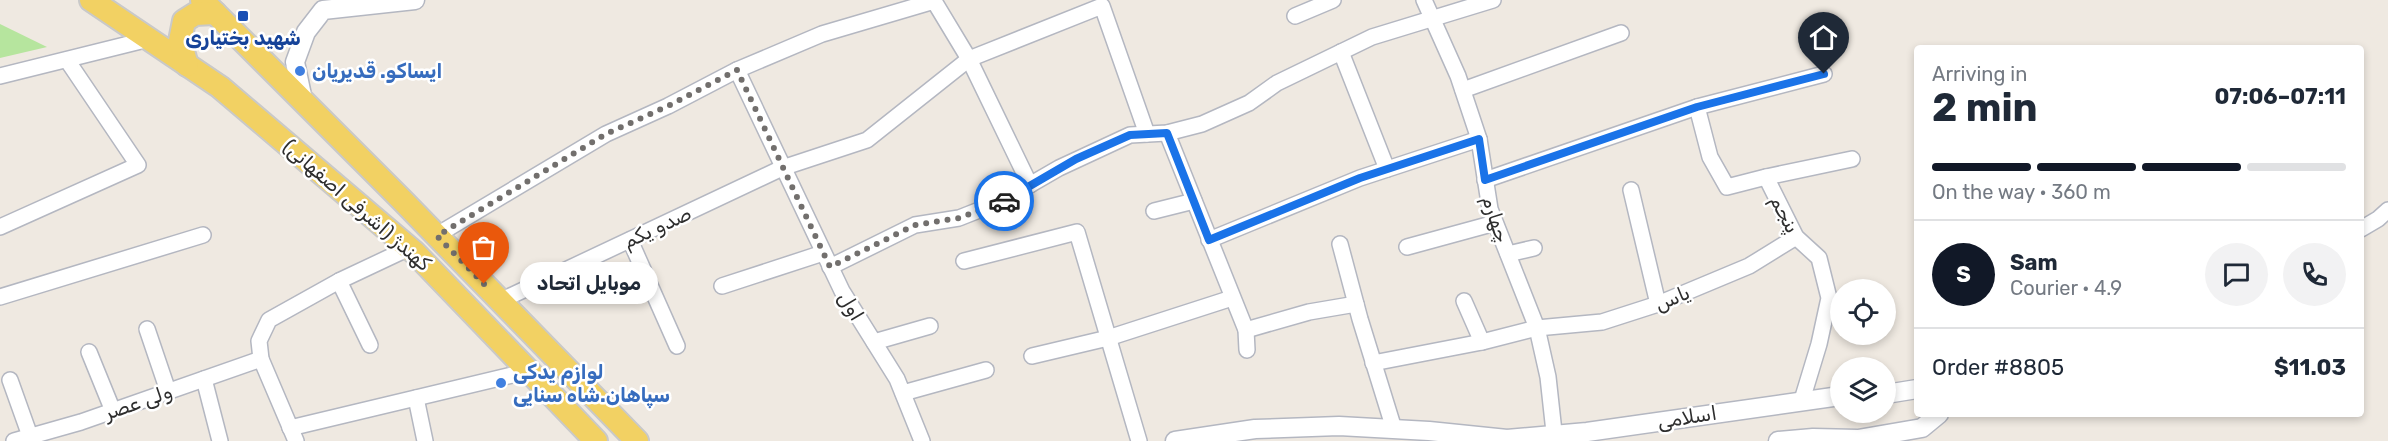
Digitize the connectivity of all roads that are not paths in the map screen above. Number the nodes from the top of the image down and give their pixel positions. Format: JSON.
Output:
{"nodes":[{"id":1,"x":91,"y":0,"type":"edge"},
{"id":2,"x":415,"y":0,"type":"edge"},
{"id":3,"x":1333,"y":0,"type":"edge"},
{"id":4,"x":1425,"y":0,"type":"edge"},
{"id":5,"x":1493,"y":0,"type":"edge"},
{"id":6,"x":328,"y":5,"type":"edge"},
{"id":7,"x":209,"y":7,"type":"edge"},
{"id":8,"x":1295,"y":16,"type":"dead end"},
{"id":9,"x":1433,"y":18,"type":"junction"},
{"id":10,"x":1621,"y":33,"type":"dead end"},
{"id":11,"x":149,"y":39,"type":"junction"},
{"id":12,"x":1341,"y":52,"type":"junction"},
{"id":13,"x":969,"y":59,"type":"junction"},
{"id":14,"x":67,"y":60,"type":"junction"},
{"id":15,"x":187,"y":65,"type":"junction"},
{"id":16,"x":737,"y":70,"type":"junction"},
{"id":17,"x":1824,"y":74,"type":"dead end"},
{"id":18,"x":0,"y":76,"type":"edge"},
{"id":19,"x":1463,"y":90,"type":"junction"},
{"id":20,"x":303,"y":100,"type":"junction"},
{"id":21,"x":1697,"y":107,"type":"junction"},
{"id":22,"x":1167,"y":133,"type":"junction"},
{"id":23,"x":1147,"y":134,"type":"junction"},
{"id":24,"x":1479,"y":139,"type":"junction"},
{"id":25,"x":1852,"y":159,"type":"dead end"},
{"id":26,"x":782,"y":168,"type":"junction"},
{"id":27,"x":1387,"y":169,"type":"junction"},
{"id":28,"x":1767,"y":177,"type":"junction"},
{"id":29,"x":1485,"y":180,"type":"junction"},
{"id":30,"x":1030,"y":185,"type":"junction"},
{"id":31,"x":1631,"y":190,"type":"dead end"},
{"id":32,"x":1194,"y":201,"type":"junction"},
{"id":33,"x":2388,"y":210,"type":"edge"},
{"id":34,"x":1154,"y":211,"type":"dead end"},
{"id":35,"x":1495,"y":223,"type":"junction"},
{"id":36,"x":0,"y":227,"type":"edge"},
{"id":37,"x":2364,"y":227,"type":"edge"},
{"id":38,"x":202,"y":235,"type":"dead end"},
{"id":39,"x":437,"y":236,"type":"junction"},
{"id":40,"x":1796,"y":237,"type":"junction"},
{"id":41,"x":630,"y":240,"type":"junction"},
{"id":42,"x":1209,"y":240,"type":"junction"},
{"id":43,"x":1340,"y":244,"type":"dead end"},
{"id":44,"x":1407,"y":247,"type":"dead end"},
{"id":45,"x":409,"y":248,"type":"junction"},
{"id":46,"x":1534,"y":248,"type":"dead end"},
{"id":47,"x":1508,"y":254,"type":"junction"},
{"id":48,"x":826,"y":260,"type":"junction"},
{"id":49,"x":964,"y":261,"type":"dead end"},
{"id":50,"x":339,"y":281,"type":"junction"},
{"id":51,"x":722,"y":286,"type":"dead end"},
{"id":52,"x":0,"y":294,"type":"edge"},
{"id":53,"x":1232,"y":298,"type":"junction"},
{"id":54,"x":500,"y":301,"type":"junction"},
{"id":55,"x":1464,"y":302,"type":"dead end"},
{"id":56,"x":1356,"y":304,"type":"junction"},
{"id":57,"x":1658,"y":304,"type":"junction"},
{"id":58,"x":930,"y":326,"type":"dead end"},
{"id":59,"x":1537,"y":328,"type":"junction"},
{"id":60,"x":147,"y":329,"type":"dead end"},
{"id":61,"x":1246,"y":330,"type":"junction"},
{"id":62,"x":1108,"y":338,"type":"junction"},
{"id":63,"x":874,"y":342,"type":"junction"},
{"id":64,"x":1482,"y":342,"type":"junction"},
{"id":65,"x":370,"y":345,"type":"dead end"},
{"id":66,"x":677,"y":346,"type":"dead end"},
{"id":67,"x":1247,"y":350,"type":"dead end"},
{"id":68,"x":89,"y":352,"type":"dead end"},
{"id":69,"x":1032,"y":356,"type":"dead end"},
{"id":70,"x":261,"y":359,"type":"junction"},
{"id":71,"x":1373,"y":363,"type":"junction"},
{"id":72,"x":986,"y":370,"type":"dead end"},
{"id":73,"x":529,"y":371,"type":"junction"},
{"id":74,"x":204,"y":379,"type":"junction"},
{"id":75,"x":10,"y":380,"type":"dead end"},
{"id":76,"x":1914,"y":389,"type":"edge"},
{"id":77,"x":168,"y":391,"type":"junction"},
{"id":78,"x":1896,"y":392,"type":"edge"},
{"id":79,"x":903,"y":393,"type":"junction"},
{"id":80,"x":1830,"y":397,"type":"edge"},
{"id":81,"x":416,"y":398,"type":"junction"},
{"id":82,"x":1802,"y":400,"type":"junction"},
{"id":83,"x":113,"y":411,"type":"junction"},
{"id":84,"x":1935,"y":417,"type":"edge"},
{"id":85,"x":1394,"y":429,"type":"junction"},
{"id":86,"x":293,"y":434,"type":"edge"},
{"id":87,"x":30,"y":436,"type":"junction"},
{"id":88,"x":1554,"y":438,"type":"edge"},
{"id":89,"x":1859,"y":440,"type":"edge"},
{"id":90,"x":14,"y":441,"type":"edge"},
{"id":91,"x":220,"y":441,"type":"edge"},
{"id":92,"x":425,"y":441,"type":"edge"},
{"id":93,"x":596,"y":441,"type":"edge"},
{"id":94,"x":637,"y":441,"type":"edge"},
{"id":95,"x":922,"y":441,"type":"edge"},
{"id":96,"x":1139,"y":441,"type":"edge"},
{"id":97,"x":1175,"y":441,"type":"edge"},
{"id":98,"x":1778,"y":441,"type":"edge"}],
"edges":[{"from":1,"to":11,"type":"main road","name":"کهندژ (اشرفی اصفهانی)"},
{"from":2,"to":6,"type":"street"},
{"from":3,"to":8,"type":"street"},
{"from":4,"to":9,"type":"street","name":"چهارم"},
{"from":5,"to":9,"type":"street"},
{"from":6,"to":20,"type":"street"},
{"from":7,"to":15,"type":"main road"},
{"from":7,"to":20,"type":"main road","name":"کهندژ (اشرفی اصفهانی)"},
{"from":9,"to":12,"type":"street"},
{"from":9,"to":19,"type":"street","name":"چهارم"},
{"from":10,"to":19,"type":"street"},
{"from":11,"to":14,"type":"street"},
{"from":11,"to":15,"type":"main road","name":"کهندژ (اشرفی اصفهانی)"},
{"from":12,"to":22,"type":"street"},
{"from":12,"to":27,"type":"street"},
{"from":13,"to":16,"type":"street"},
{"from":13,"to":23,"type":"street","name":"صدو یکم"},
{"from":13,"to":26,"type":"street","name":"صدو یکم"},
{"from":13,"to":30,"type":"street"},
{"from":14,"to":18,"type":"street"},
{"from":14,"to":36,"type":"street"},
{"from":15,"to":45,"type":"main road","name":"کهندژ (اشرفی اصفهانی)"},
{"from":16,"to":26,"type":"street","name":"اول"},
{"from":16,"to":39,"type":"street"},
{"from":17,"to":21,"type":"street"},
{"from":19,"to":24,"type":"street","name":"چهارم"},
{"from":20,"to":39,"type":"main road","name":"کهندژ (اشرفی اصفهانی)"},
{"from":21,"to":28,"type":"street","name":"پنجم"},
{"from":21,"to":29,"type":"street"},
{"from":22,"to":23,"type":"street"},
{"from":22,"to":32,"type":"street"},
{"from":23,"to":30,"type":"street"},
{"from":24,"to":27,"type":"street"},
{"from":24,"to":29,"type":"street","name":"چهارم"},
{"from":25,"to":28,"type":"street"},
{"from":26,"to":41,"type":"street","name":"صدو یکم"},
{"from":26,"to":48,"type":"street","name":"اول"},
{"from":27,"to":42,"type":"street"},
{"from":28,"to":40,"type":"street","name":"پنجم"},
{"from":29,"to":35,"type":"street","name":"چهارم"},
{"from":30,"to":48,"type":"street"},
{"from":31,"to":57,"type":"street"},
{"from":32,"to":34,"type":"street"},
{"from":32,"to":42,"type":"street"},
{"from":33,"to":37,"type":"street"},
{"from":35,"to":44,"type":"street"},
{"from":35,"to":47,"type":"street","name":"چهارم"},
{"from":38,"to":52,"type":"street"},
{"from":39,"to":54,"type":"main road","name":"کهندژ (اشرفی اصفهانی)"},
{"from":40,"to":57,"type":"street","name":"یاس"},
{"from":40,"to":82,"type":"street","name":"پنجم"},
{"from":41,"to":54,"type":"street","name":"صدو یکم"},
{"from":41,"to":66,"type":"street"},
{"from":42,"to":53,"type":"street"},
{"from":43,"to":56,"type":"street"},
{"from":45,"to":50,"type":"street"},
{"from":45,"to":73,"type":"main road","name":"کهندژ (اشرفی اصفهانی)"},
{"from":46,"to":47,"type":"street"},
{"from":47,"to":59,"type":"street","name":"چهارم"},
{"from":48,"to":51,"type":"street"},
{"from":48,"to":63,"type":"street","name":"اول"},
{"from":49,"to":62,"type":"street"},
{"from":50,"to":65,"type":"street"},
{"from":50,"to":70,"type":"street"},
{"from":53,"to":61,"type":"street"},
{"from":53,"to":62,"type":"street"},
{"from":54,"to":94,"type":"main road","name":"کهندژ (اشرفی اصفهانی)"},
{"from":55,"to":64,"type":"street"},
{"from":56,"to":61,"type":"street"},
{"from":56,"to":71,"type":"street"},
{"from":57,"to":59,"type":"street","name":"یاس"},
{"from":58,"to":63,"type":"street"},
{"from":59,"to":64,"type":"street","name":"یاس"},
{"from":59,"to":88,"type":"street","name":"چهارم"},
{"from":60,"to":77,"type":"street"},
{"from":61,"to":67,"type":"street"},
{"from":62,"to":69,"type":"street"},
{"from":62,"to":96,"type":"street"},
{"from":63,"to":79,"type":"street","name":"اول"},
{"from":64,"to":71,"type":"street","name":"یاس"},
{"from":68,"to":83,"type":"street"},
{"from":70,"to":74,"type":"street","name":"ولی عصر"},
{"from":70,"to":86,"type":"street"},
{"from":71,"to":85,"type":"street"},
{"from":72,"to":79,"type":"street"},
{"from":73,"to":81,"type":"street"},
{"from":73,"to":93,"type":"main road","name":"کهندژ (اشرفی اصفهانی)"},
{"from":74,"to":77,"type":"street","name":"ولی عصر"},
{"from":74,"to":91,"type":"street"},
{"from":75,"to":87,"type":"street"},
{"from":76,"to":78,"type":"street"},
{"from":77,"to":83,"type":"street","name":"ولی عصر"},
{"from":79,"to":95,"type":"street","name":"اول"},
{"from":80,"to":82,"type":"street","name":"اسلامی"},
{"from":81,"to":86,"type":"street"},
{"from":81,"to":92,"type":"street"},
{"from":82,"to":88,"type":"street","name":"اسلامی"},
{"from":83,"to":87,"type":"street","name":"ولی عصر"},
{"from":84,"to":89,"type":"street"},
{"from":85,"to":88,"type":"street","name":"اسلامی"},
{"from":85,"to":97,"type":"street","name":"اسلامی"},
{"from":87,"to":90,"type":"street","name":"ولی عصر"},
{"from":89,"to":98,"type":"street"}]}
